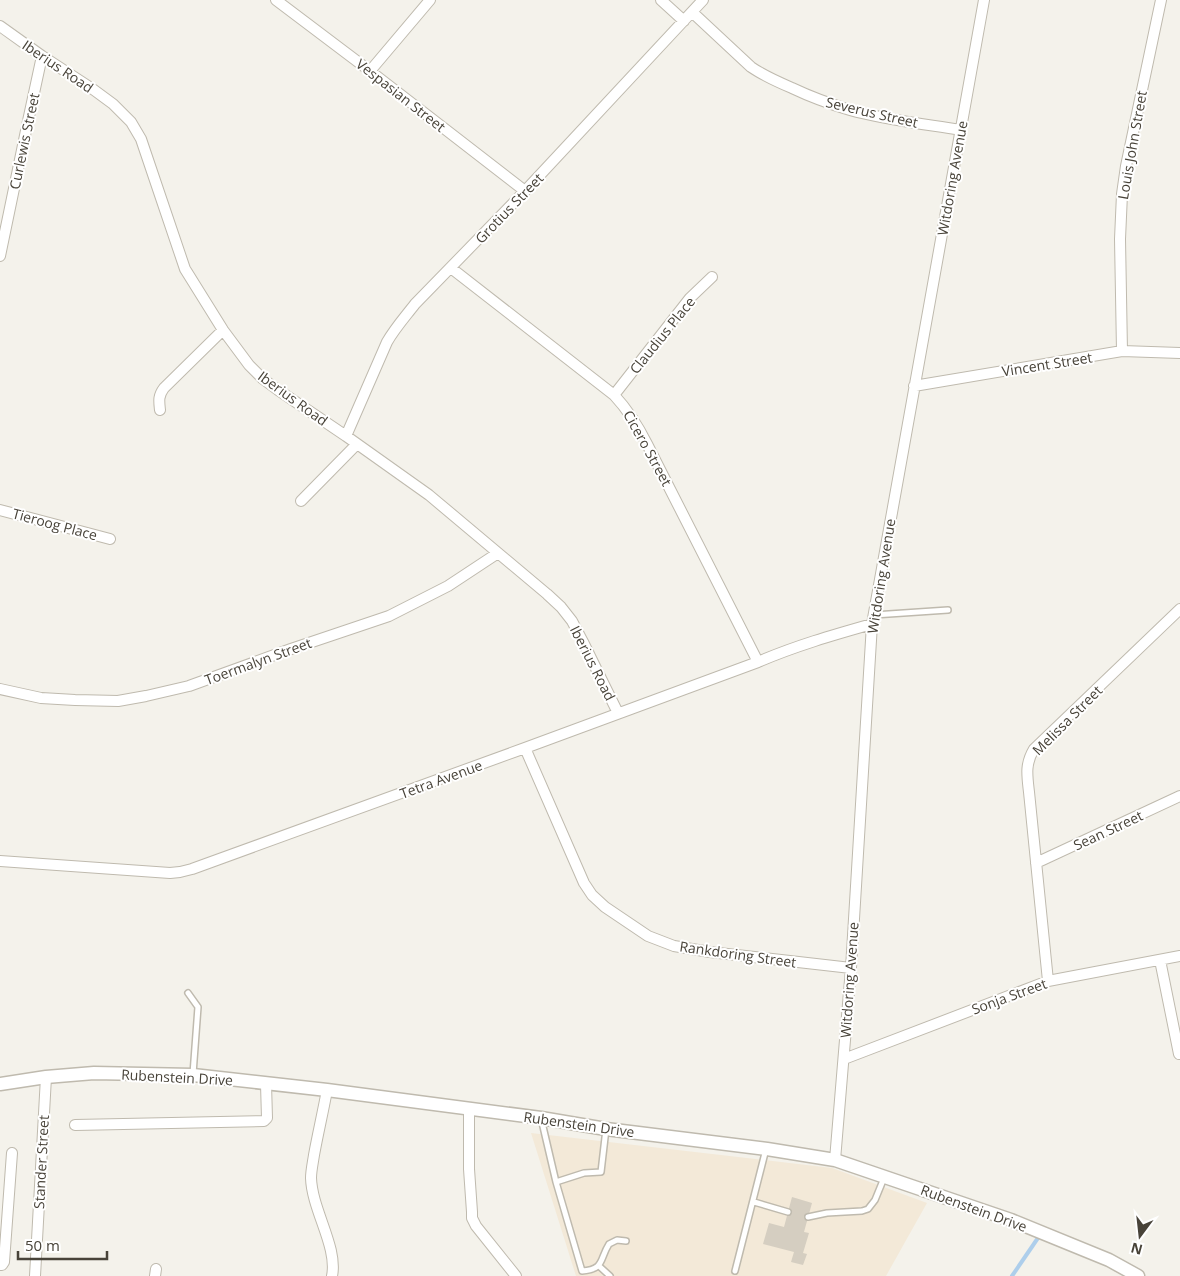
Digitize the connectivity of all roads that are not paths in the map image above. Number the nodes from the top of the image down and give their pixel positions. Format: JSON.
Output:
{"nodes":[{"id":1,"x":276,"y":0,"type":"edge"},
{"id":2,"x":430,"y":0,"type":"edge"},
{"id":3,"x":661,"y":0,"type":"edge"},
{"id":4,"x":703,"y":0,"type":"edge"},
{"id":5,"x":984,"y":0,"type":"edge"},
{"id":6,"x":1160,"y":0,"type":"edge"},
{"id":7,"x":692,"y":12,"type":"junction"},
{"id":8,"x":684,"y":21,"type":"junction"},
{"id":9,"x":0,"y":26,"type":"edge"},
{"id":10,"x":42,"y":56,"type":"junction"},
{"id":11,"x":370,"y":71,"type":"junction"},
{"id":12,"x":961,"y":130,"type":"junction"},
{"id":13,"x":525,"y":192,"type":"junction"},
{"id":14,"x":0,"y":256,"type":"edge"},
{"id":15,"x":451,"y":268,"type":"junction"},
{"id":16,"x":712,"y":277,"type":"dead end"},
{"id":17,"x":223,"y":330,"type":"junction"},
{"id":18,"x":1122,"y":352,"type":"junction"},
{"id":19,"x":1180,"y":353,"type":"edge"},
{"id":20,"x":914,"y":386,"type":"junction"},
{"id":21,"x":614,"y":395,"type":"junction"},
{"id":22,"x":160,"y":410,"type":"dead end"},
{"id":23,"x":346,"y":436,"type":"junction"},
{"id":24,"x":358,"y":444,"type":"junction"},
{"id":25,"x":301,"y":501,"type":"dead end"},
{"id":26,"x":0,"y":510,"type":"edge"},
{"id":27,"x":110,"y":539,"type":"dead end"},
{"id":28,"x":498,"y":553,"type":"junction"},
{"id":29,"x":948,"y":610,"type":"dead end"},
{"id":30,"x":1180,"y":610,"type":"edge"},
{"id":31,"x":873,"y":620,"type":"junction"},
{"id":32,"x":758,"y":662,"type":"junction"},
{"id":33,"x":0,"y":689,"type":"edge"},
{"id":34,"x":618,"y":713,"type":"junction"},
{"id":35,"x":525,"y":748,"type":"junction"},
{"id":36,"x":1180,"y":796,"type":"edge"},
{"id":37,"x":0,"y":860,"type":"edge"},
{"id":38,"x":1036,"y":863,"type":"junction"},
{"id":39,"x":1180,"y":956,"type":"edge"},
{"id":40,"x":1160,"y":960,"type":"junction"},
{"id":41,"x":851,"y":968,"type":"junction"},
{"id":42,"x":1048,"y":981,"type":"junction"},
{"id":43,"x":188,"y":993,"type":"dead end"},
{"id":44,"x":1179,"y":1054,"type":"edge"},
{"id":45,"x":844,"y":1059,"type":"junction"},
{"id":46,"x":193,"y":1076,"type":"junction"},
{"id":47,"x":46,"y":1077,"type":"junction"},
{"id":48,"x":0,"y":1084,"type":"edge"},
{"id":49,"x":266,"y":1084,"type":"junction"},
{"id":50,"x":327,"y":1090,"type":"junction"},
{"id":51,"x":469,"y":1109,"type":"junction"},
{"id":52,"x":541,"y":1118,"type":"junction"},
{"id":53,"x":75,"y":1125,"type":"dead end"},
{"id":54,"x":606,"y":1129,"type":"junction"},
{"id":55,"x":766,"y":1149,"type":"junction"},
{"id":56,"x":12,"y":1153,"type":"dead end"},
{"id":57,"x":836,"y":1160,"type":"junction"},
{"id":58,"x":884,"y":1177,"type":"junction"},
{"id":59,"x":556,"y":1182,"type":"junction"},
{"id":60,"x":754,"y":1202,"type":"junction"},
{"id":61,"x":788,"y":1212,"type":"dead end"},
{"id":62,"x":808,"y":1217,"type":"dead end"},
{"id":63,"x":626,"y":1241,"type":"dead end"},
{"id":64,"x":0,"y":1265,"type":"edge"},
{"id":65,"x":599,"y":1266,"type":"junction"},
{"id":66,"x":735,"y":1271,"type":"dead end"},
{"id":67,"x":582,"y":1273,"type":"edge"},
{"id":68,"x":35,"y":1276,"type":"edge"},
{"id":69,"x":332,"y":1276,"type":"edge"},
{"id":70,"x":516,"y":1276,"type":"edge"},
{"id":71,"x":610,"y":1276,"type":"edge"},
{"id":72,"x":1138,"y":1276,"type":"edge"}],
"edges":[{"from":1,"to":11,"type":"street","name":"Vespasian Street"},
{"from":2,"to":11,"type":"street"},
{"from":3,"to":8,"type":"street"},
{"from":4,"to":7,"type":"street","name":"Grotius Street"},
{"from":5,"to":12,"type":"street","name":"Witdoring Avenue"},
{"from":6,"to":18,"type":"street","name":"Louis John Street"},
{"from":7,"to":8,"type":"street","name":"Grotius Street"},
{"from":7,"to":12,"type":"street","name":"Severus Street"},
{"from":8,"to":13,"type":"street","name":"Grotius Street"},
{"from":9,"to":10,"type":"street","name":"Iberius Road"},
{"from":10,"to":14,"type":"street","name":"Curlewis Street"},
{"from":10,"to":17,"type":"street","name":"Iberius Road"},
{"from":11,"to":13,"type":"street","name":"Vespasian Street"},
{"from":12,"to":20,"type":"street","name":"Witdoring Avenue"},
{"from":13,"to":15,"type":"street","name":"Grotius Street"},
{"from":15,"to":21,"type":"street","name":"Cicero Street"},
{"from":15,"to":23,"type":"street","name":"Grotius Street"},
{"from":16,"to":21,"type":"street","name":"Claudius Place"},
{"from":17,"to":22,"type":"street"},
{"from":17,"to":23,"type":"street","name":"Iberius Road"},
{"from":18,"to":19,"type":"street","name":"Vincent Street"},
{"from":18,"to":20,"type":"street","name":"Vincent Street"},
{"from":20,"to":31,"type":"street","name":"Witdoring Avenue"},
{"from":21,"to":32,"type":"street","name":"Cicero Street"},
{"from":23,"to":24,"type":"street","name":"Iberius Road"},
{"from":24,"to":25,"type":"street"},
{"from":24,"to":28,"type":"street","name":"Iberius Road"},
{"from":26,"to":27,"type":"street","name":"Tieroog Place"},
{"from":28,"to":33,"type":"street","name":"Toermalyn Street"},
{"from":28,"to":34,"type":"street","name":"Iberius Road"},
{"from":29,"to":31,"type":"lane"},
{"from":30,"to":38,"type":"street","name":"Melissa Street"},
{"from":31,"to":32,"type":"street","name":"Tetra Avenue"},
{"from":31,"to":41,"type":"street","name":"Witdoring Avenue"},
{"from":32,"to":34,"type":"street","name":"Tetra Avenue"},
{"from":34,"to":35,"type":"street","name":"Tetra Avenue"},
{"from":35,"to":37,"type":"street","name":"Tetra Avenue"},
{"from":35,"to":41,"type":"street","name":"Rankdoring Street"},
{"from":36,"to":38,"type":"street","name":"Sean Street"},
{"from":38,"to":42,"type":"street","name":"Melissa Street"},
{"from":39,"to":40,"type":"street","name":"Sonja Street"},
{"from":40,"to":42,"type":"street","name":"Sonja Street"},
{"from":40,"to":44,"type":"street"},
{"from":41,"to":45,"type":"street","name":"Witdoring Avenue"},
{"from":42,"to":45,"type":"street","name":"Sonja Street"},
{"from":43,"to":46,"type":"lane"},
{"from":45,"to":57,"type":"street","name":"Witdoring Avenue"},
{"from":46,"to":47,"type":"street","name":"Rubenstein Drive"},
{"from":46,"to":49,"type":"street","name":"Rubenstein Drive"},
{"from":47,"to":48,"type":"street","name":"Rubenstein Drive"},
{"from":47,"to":68,"type":"street","name":"Stander Street"},
{"from":49,"to":50,"type":"street","name":"Rubenstein Drive"},
{"from":49,"to":53,"type":"street"},
{"from":50,"to":51,"type":"street","name":"Rubenstein Drive"},
{"from":50,"to":69,"type":"street"},
{"from":51,"to":52,"type":"street","name":"Rubenstein Drive"},
{"from":51,"to":70,"type":"street"},
{"from":52,"to":54,"type":"street","name":"Rubenstein Drive"},
{"from":52,"to":59,"type":"lane"},
{"from":54,"to":55,"type":"street","name":"Rubenstein Drive"},
{"from":54,"to":59,"type":"lane"},
{"from":55,"to":57,"type":"street","name":"Rubenstein Drive"},
{"from":55,"to":60,"type":"lane"},
{"from":56,"to":64,"type":"street"},
{"from":57,"to":58,"type":"street","name":"Rubenstein Drive"},
{"from":58,"to":62,"type":"lane"},
{"from":58,"to":72,"type":"street","name":"Rubenstein Drive"},
{"from":59,"to":67,"type":"lane"},
{"from":60,"to":61,"type":"lane"},
{"from":60,"to":66,"type":"lane"},
{"from":63,"to":65,"type":"lane"},
{"from":65,"to":67,"type":"lane"},
{"from":65,"to":71,"type":"lane"}]}
